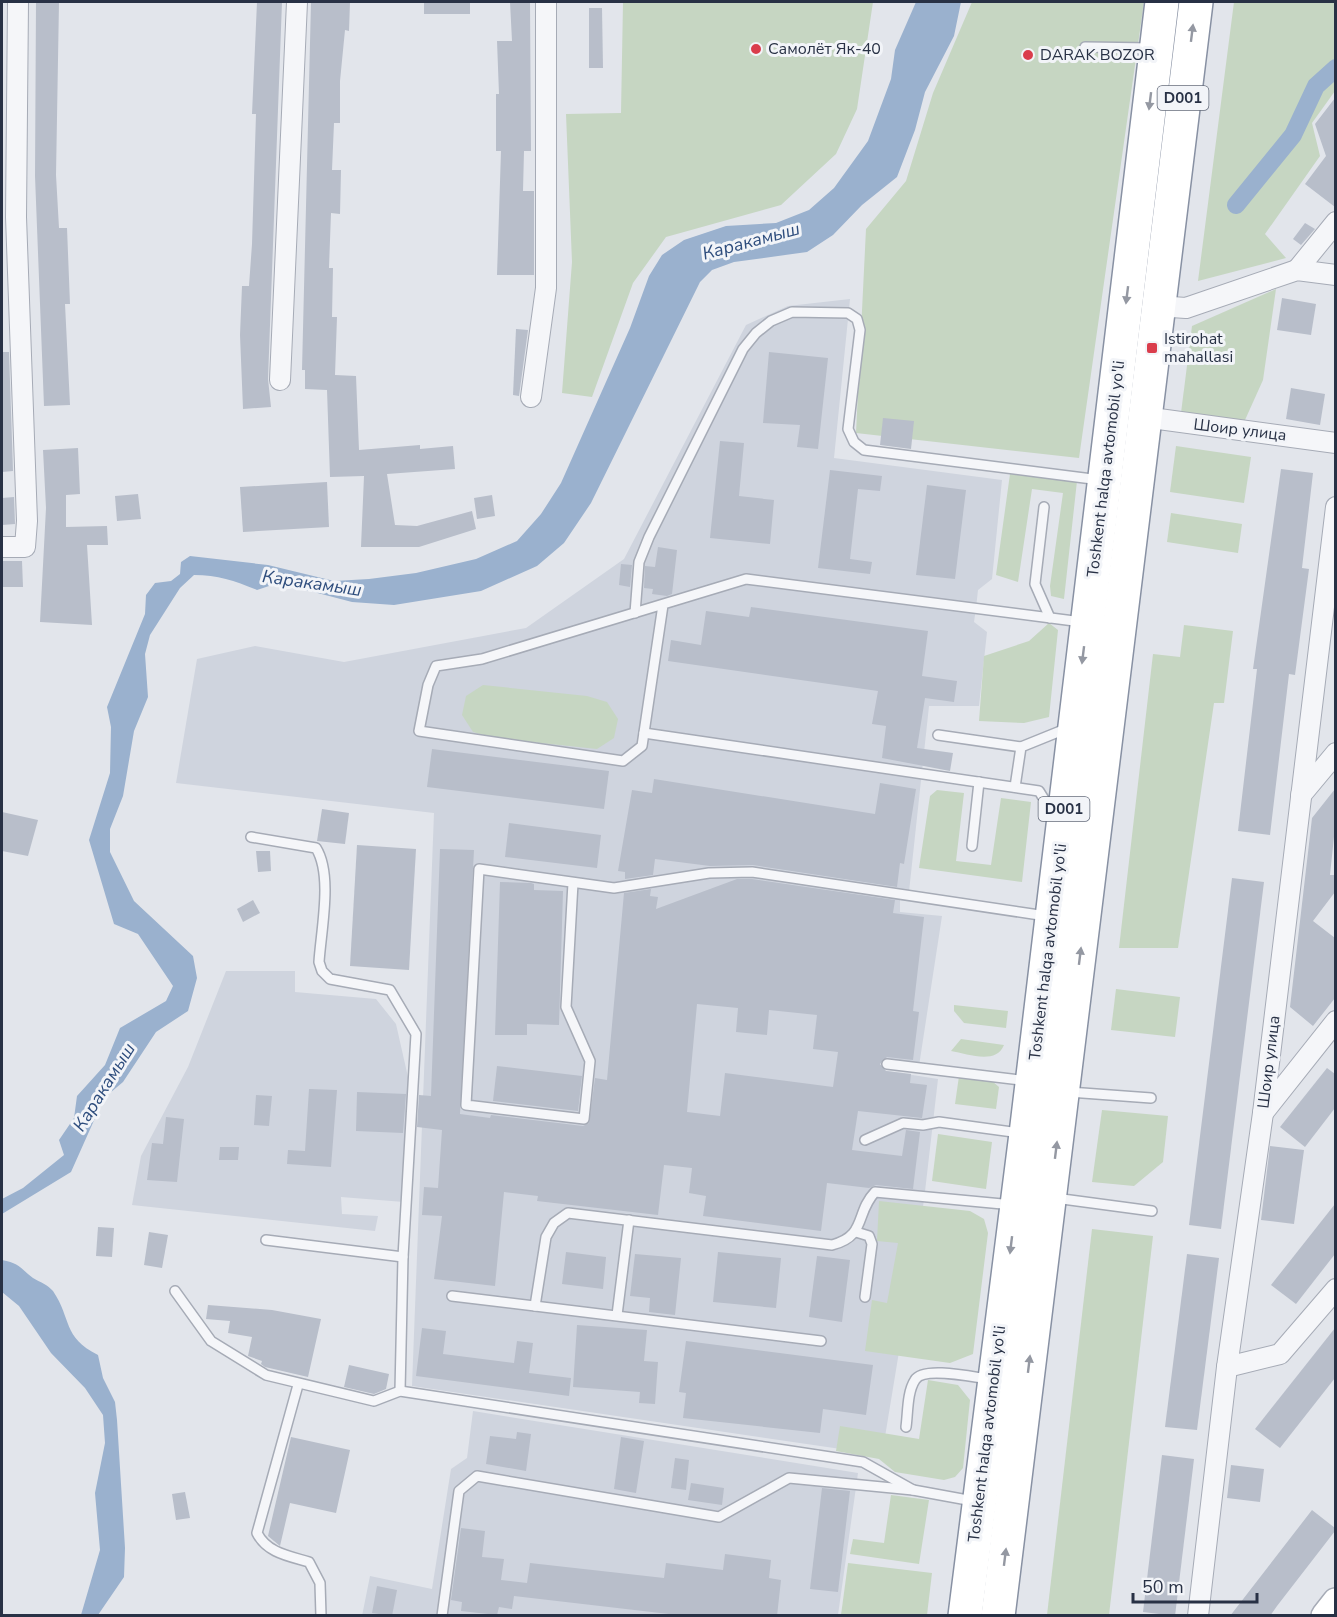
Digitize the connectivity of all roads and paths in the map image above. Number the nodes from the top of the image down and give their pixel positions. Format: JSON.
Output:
{"nodes":[{"id":1,"x":18,"y":2,"type":"edge"},
{"id":2,"x":297,"y":2,"type":"edge"},
{"id":3,"x":546,"y":2,"type":"edge"},
{"id":4,"x":1162,"y":2,"type":"edge"},
{"id":5,"x":1196,"y":2,"type":"edge"},
{"id":6,"x":1085,"y":47,"type":"dead end"},
{"id":7,"x":1157,"y":48,"type":"junction"},
{"id":8,"x":9,"y":218,"type":"edge"},
{"id":9,"x":1335,"y":222,"type":"edge"},
{"id":10,"x":1297,"y":270,"type":"junction"},
{"id":11,"x":1335,"y":275,"type":"edge"},
{"id":12,"x":1157,"y":306,"type":"junction"},
{"id":13,"x":280,"y":380,"type":"dead end"},
{"id":14,"x":531,"y":397,"type":"dead end"},
{"id":15,"x":1144,"y":417,"type":"junction"},
{"id":16,"x":1335,"y":443,"type":"edge"},
{"id":17,"x":1105,"y":480,"type":"junction"},
{"id":18,"x":1044,"y":507,"type":"dead end"},
{"id":19,"x":1335,"y":507,"type":"edge"},
{"id":20,"x":2,"y":547,"type":"edge"},
{"id":21,"x":663,"y":605,"type":"junction"},
{"id":22,"x":635,"y":613,"type":"junction"},
{"id":23,"x":1050,"y":618,"type":"junction"},
{"id":24,"x":1087,"y":622,"type":"junction"},
{"id":25,"x":1074,"y":725,"type":"junction"},
{"id":26,"x":644,"y":733,"type":"junction"},
{"id":27,"x":938,"y":735,"type":"dead end"},
{"id":28,"x":1021,"y":747,"type":"junction"},
{"id":29,"x":1335,"y":753,"type":"edge"},
{"id":30,"x":1069,"y":766,"type":"junction"},
{"id":31,"x":1104,"y":770,"type":"junction"},
{"id":32,"x":979,"y":782,"type":"junction"},
{"id":33,"x":1015,"y":787,"type":"junction"},
{"id":34,"x":1301,"y":795,"type":"junction"},
{"id":35,"x":1062,"y":829,"type":"junction"},
{"id":36,"x":251,"y":837,"type":"dead end"},
{"id":37,"x":972,"y":846,"type":"dead end"},
{"id":38,"x":573,"y":882,"type":"junction"},
{"id":39,"x":1052,"y":916,"type":"junction"},
{"id":40,"x":1335,"y":1021,"type":"edge"},
{"id":41,"x":887,"y":1064,"type":"dead end"},
{"id":42,"x":1032,"y":1082,"type":"junction"},
{"id":43,"x":1063,"y":1092,"type":"junction"},
{"id":44,"x":1151,"y":1098,"type":"dead end"},
{"id":45,"x":1263,"y":1113,"type":"junction"},
{"id":46,"x":1026,"y":1134,"type":"junction"},
{"id":47,"x":865,"y":1140,"type":"dead end"},
{"id":48,"x":1050,"y":1197,"type":"junction"},
{"id":49,"x":1016,"y":1205,"type":"junction"},
{"id":50,"x":1152,"y":1211,"type":"dead end"},
{"id":51,"x":629,"y":1220,"type":"junction"},
{"id":52,"x":856,"y":1232,"type":"junction"},
{"id":53,"x":266,"y":1240,"type":"dead end"},
{"id":54,"x":403,"y":1257,"type":"junction"},
{"id":55,"x":1335,"y":1289,"type":"edge"},
{"id":56,"x":175,"y":1291,"type":"dead end"},
{"id":57,"x":452,"y":1296,"type":"dead end"},
{"id":58,"x":866,"y":1297,"type":"dead end"},
{"id":59,"x":535,"y":1306,"type":"junction"},
{"id":60,"x":617,"y":1315,"type":"junction"},
{"id":61,"x":821,"y":1341,"type":"dead end"},
{"id":62,"x":1227,"y":1367,"type":"junction"},
{"id":63,"x":994,"y":1379,"type":"junction"},
{"id":64,"x":298,"y":1385,"type":"junction"},
{"id":65,"x":400,"y":1391,"type":"junction"},
{"id":66,"x":906,"y":1427,"type":"dead end"},
{"id":67,"x":913,"y":1490,"type":"junction"},
{"id":68,"x":978,"y":1502,"type":"junction"},
{"id":69,"x":1335,"y":1602,"type":"edge"},
{"id":70,"x":321,"y":1616,"type":"edge"},
{"id":71,"x":442,"y":1616,"type":"edge"},
{"id":72,"x":964,"y":1616,"type":"edge"},
{"id":73,"x":998,"y":1616,"type":"edge"},
{"id":74,"x":1198,"y":1616,"type":"edge"},
{"id":75,"x":1325,"y":1616,"type":"edge"}],
"edges":[{"from":1,"to":8,"type":"street"},
{"from":2,"to":13,"type":"street"},
{"from":3,"to":14,"type":"street"},
{"from":4,"to":7,"type":"highway","name":"Toshkent halqa avtomobil yo'li","number":"D001"},
{"from":12,"to":5,"type":"highway","name":"Toshkent halqa avtomobil yo'li","number":"D001","one_way":true},
{"from":6,"to":7,"type":"lane"},
{"from":7,"to":17,"type":"highway","name":"Toshkent halqa avtomobil yo'li","number":"D001","one_way":true},
{"from":8,"to":20,"type":"street"},
{"from":9,"to":10,"type":"street"},
{"from":10,"to":11,"type":"street"},
{"from":10,"to":12,"type":"street"},
{"from":12,"to":15,"type":"highway","name":"Toshkent halqa avtomobil yo'li","number":"D001"},
{"from":15,"to":16,"type":"street","name":"Шоир улица"},
{"from":15,"to":31,"type":"highway","name":"Toshkent halqa avtomobil yo'li","number":"D001"},
{"from":17,"to":22,"type":"lane"},
{"from":17,"to":24,"type":"highway","name":"Toshkent halqa avtomobil yo'li","number":"D001"},
{"from":18,"to":23,"type":"lane"},
{"from":19,"to":34,"type":"street","name":"Шоир улица"},
{"from":21,"to":22,"type":"lane"},
{"from":21,"to":23,"type":"lane"},
{"from":21,"to":26,"type":"lane"},
{"from":22,"to":26,"type":"lane"},
{"from":23,"to":24,"type":"lane"},
{"from":24,"to":25,"type":"highway","name":"Toshkent halqa avtomobil yo'li","number":"D001","one_way":true},
{"from":25,"to":28,"type":"lane"},
{"from":25,"to":30,"type":"highway","name":"Toshkent halqa avtomobil yo'li","number":"D001"},
{"from":26,"to":32,"type":"lane"},
{"from":27,"to":28,"type":"lane"},
{"from":28,"to":33,"type":"lane"},
{"from":29,"to":34,"type":"street"},
{"from":30,"to":31,"type":"highway"},
{"from":30,"to":35,"type":"highway","name":"Toshkent halqa avtomobil yo'li","number":"D001"},
{"from":43,"to":31,"type":"highway","name":"Toshkent halqa avtomobil yo'li","number":"D001","one_way":true},
{"from":32,"to":33,"type":"lane"},
{"from":32,"to":37,"type":"lane"},
{"from":33,"to":35,"type":"lane"},
{"from":34,"to":45,"type":"street","name":"Шоир улица"},
{"from":35,"to":39,"type":"highway","name":"Toshkent halqa avtomobil yo'li","number":"D001"},
{"from":36,"to":54,"type":"lane"},
{"from":38,"to":38,"type":"lane"},
{"from":38,"to":39,"type":"lane"},
{"from":39,"to":42,"type":"highway","name":"Toshkent halqa avtomobil yo'li","number":"D001"},
{"from":40,"to":45,"type":"street"},
{"from":41,"to":42,"type":"lane"},
{"from":42,"to":46,"type":"highway","name":"Toshkent halqa avtomobil yo'li","number":"D001"},
{"from":43,"to":44,"type":"lane"},
{"from":48,"to":43,"type":"highway","name":"Toshkent halqa avtomobil yo'li","number":"D001","one_way":true},
{"from":45,"to":62,"type":"street","name":"Шоир улица"},
{"from":46,"to":47,"type":"lane"},
{"from":46,"to":49,"type":"highway","name":"Toshkent halqa avtomobil yo'li","number":"D001"},
{"from":48,"to":50,"type":"lane"},
{"from":73,"to":48,"type":"highway","name":"Toshkent halqa avtomobil yo'li","number":"D001","one_way":true},
{"from":49,"to":52,"type":"lane"},
{"from":49,"to":63,"type":"highway","name":"Toshkent halqa avtomobil yo'li","number":"D001","one_way":true},
{"from":51,"to":52,"type":"lane"},
{"from":51,"to":59,"type":"lane"},
{"from":51,"to":60,"type":"lane"},
{"from":52,"to":58,"type":"lane"},
{"from":53,"to":54,"type":"lane"},
{"from":54,"to":65,"type":"lane"},
{"from":55,"to":62,"type":"street"},
{"from":56,"to":64,"type":"lane"},
{"from":57,"to":59,"type":"lane"},
{"from":59,"to":60,"type":"lane"},
{"from":60,"to":61,"type":"lane"},
{"from":62,"to":74,"type":"street","name":"Шоир улица"},
{"from":63,"to":66,"type":"lane"},
{"from":63,"to":68,"type":"highway","name":"Toshkent halqa avtomobil yo'li","number":"D001"},
{"from":64,"to":65,"type":"lane"},
{"from":64,"to":70,"type":"lane"},
{"from":65,"to":67,"type":"lane"},
{"from":67,"to":68,"type":"lane"},
{"from":67,"to":71,"type":"lane"},
{"from":68,"to":72,"type":"highway","name":"Toshkent halqa avtomobil yo'li","number":"D001"},
{"from":69,"to":75,"type":"main road"}]}
